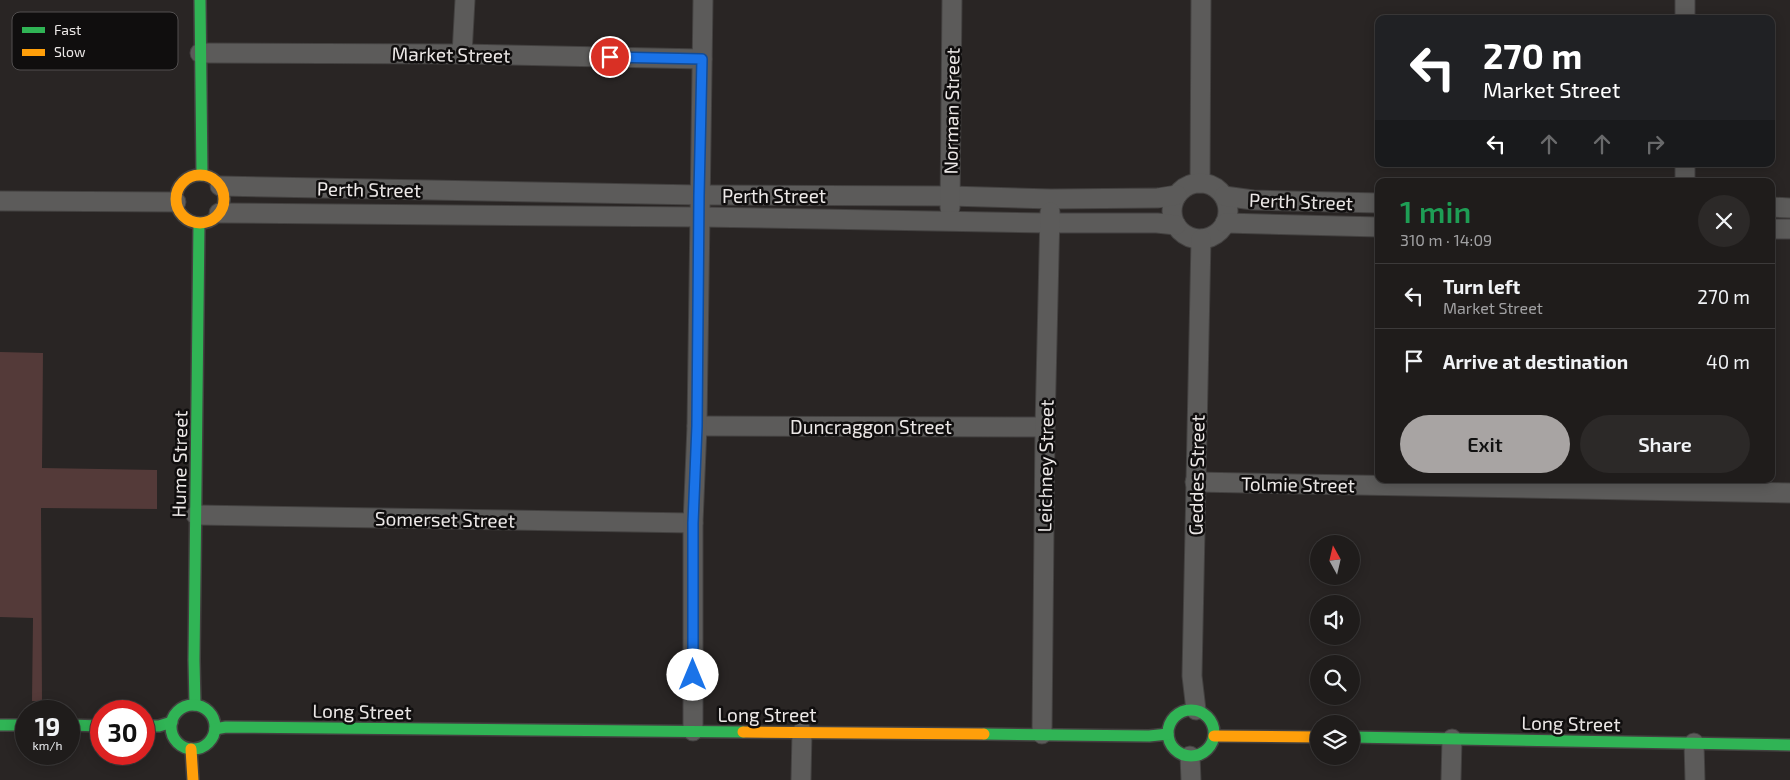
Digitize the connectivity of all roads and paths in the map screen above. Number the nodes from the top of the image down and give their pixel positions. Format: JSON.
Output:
{"nodes":[{"id":1,"x":200,"y":0,"type":"edge"},
{"id":2,"x":465,"y":0,"type":"edge"},
{"id":3,"x":703,"y":0,"type":"edge"},
{"id":4,"x":952,"y":0,"type":"edge"},
{"id":5,"x":1201,"y":0,"type":"edge"},
{"id":6,"x":1685,"y":0,"type":"edge"},
{"id":7,"x":1685,"y":15,"type":"edge"},
{"id":8,"x":200,"y":52,"type":"junction"},
{"id":9,"x":462,"y":54,"type":"junction"},
{"id":10,"x":702,"y":59,"type":"junction"},
{"id":11,"x":202,"y":175,"type":"junction"},
{"id":12,"x":1200,"y":184,"type":"junction"},
{"id":13,"x":220,"y":186,"type":"junction"},
{"id":14,"x":699,"y":195,"type":"junction"},
{"id":15,"x":1177,"y":195,"type":"junction"},
{"id":16,"x":950,"y":196,"type":"junction"},
{"id":17,"x":1224,"y":196,"type":"junction"},
{"id":18,"x":1051,"y":199,"type":"junction"},
{"id":19,"x":0,"y":201,"type":"edge"},
{"id":20,"x":176,"y":202,"type":"junction"},
{"id":21,"x":1375,"y":203,"type":"edge"},
{"id":22,"x":1775,"y":208,"type":"edge"},
{"id":23,"x":1790,"y":208,"type":"edge"},
{"id":24,"x":219,"y":214,"type":"junction"},
{"id":25,"x":699,"y":217,"type":"junction"},
{"id":26,"x":950,"y":222,"type":"junction"},
{"id":27,"x":199,"y":223,"type":"junction"},
{"id":28,"x":1050,"y":223,"type":"junction"},
{"id":29,"x":1225,"y":223,"type":"junction"},
{"id":30,"x":1176,"y":225,"type":"junction"},
{"id":31,"x":1375,"y":227,"type":"edge"},
{"id":32,"x":1775,"y":229,"type":"edge"},
{"id":33,"x":1790,"y":229,"type":"edge"},
{"id":34,"x":1201,"y":239,"type":"junction"},
{"id":35,"x":697,"y":426,"type":"junction"},
{"id":36,"x":1045,"y":427,"type":"junction"},
{"id":37,"x":1195,"y":482,"type":"junction"},
{"id":38,"x":1790,"y":493,"type":"edge"},
{"id":39,"x":196,"y":515,"type":"junction"},
{"id":40,"x":693,"y":523,"type":"junction"},
{"id":41,"x":195,"y":706,"type":"junction"},
{"id":42,"x":1196,"y":710,"type":"junction"},
{"id":43,"x":172,"y":722,"type":"junction"},
{"id":44,"x":0,"y":725,"type":"edge"},
{"id":45,"x":15,"y":725,"type":"edge"},
{"id":46,"x":155,"y":726,"type":"edge"},
{"id":47,"x":215,"y":729,"type":"junction"},
{"id":48,"x":693,"y":731,"type":"junction"},
{"id":49,"x":802,"y":732,"type":"junction"},
{"id":50,"x":1042,"y":734,"type":"junction"},
{"id":51,"x":1168,"y":734,"type":"junction"},
{"id":52,"x":1214,"y":736,"type":"junction"},
{"id":53,"x":1310,"y":737,"type":"edge"},
{"id":54,"x":1360,"y":737,"type":"edge"},
{"id":55,"x":1452,"y":739,"type":"junction"},
{"id":56,"x":1694,"y":743,"type":"junction"},
{"id":57,"x":1790,"y":745,"type":"edge"},
{"id":58,"x":191,"y":749,"type":"junction"},
{"id":59,"x":1190,"y":756,"type":"junction"},
{"id":60,"x":193,"y":780,"type":"edge"},
{"id":61,"x":801,"y":780,"type":"edge"},
{"id":62,"x":1191,"y":780,"type":"edge"},
{"id":63,"x":1451,"y":780,"type":"edge"},
{"id":64,"x":1695,"y":780,"type":"edge"}],
"edges":[{"from":1,"to":8,"type":"street"},
{"from":2,"to":9,"type":"street"},
{"from":3,"to":10,"type":"street"},
{"from":4,"to":16,"type":"street","name":"Norman Street"},
{"from":5,"to":12,"type":"street"},
{"from":6,"to":7,"type":"street"},
{"from":8,"to":9,"type":"street","name":"Market Street"},
{"from":8,"to":11,"type":"street"},
{"from":9,"to":10,"type":"street","name":"Market Street"},
{"from":10,"to":14,"type":"street"},
{"from":11,"to":13,"type":"street"},
{"from":11,"to":20,"type":"street"},
{"from":12,"to":15,"type":"street"},
{"from":12,"to":17,"type":"street"},
{"from":13,"to":14,"type":"street","name":"Perth Street"},
{"from":13,"to":24,"type":"street"},
{"from":14,"to":16,"type":"street","name":"Perth Street"},
{"from":14,"to":25,"type":"street"},
{"from":15,"to":18,"type":"street","name":"Perth Street"},
{"from":15,"to":30,"type":"street"},
{"from":16,"to":18,"type":"street","name":"Perth Street"},
{"from":16,"to":26,"type":"street","name":"Norman Street"},
{"from":17,"to":21,"type":"street","name":"Perth Street"},
{"from":17,"to":29,"type":"street"},
{"from":18,"to":28,"type":"street","name":"Leichney Street"},
{"from":19,"to":20,"type":"street"},
{"from":20,"to":27,"type":"street"},
{"from":22,"to":23,"type":"street"},
{"from":24,"to":25,"type":"street","name":"Perth Street"},
{"from":24,"to":27,"type":"street"},
{"from":25,"to":26,"type":"street","name":"Perth Street"},
{"from":25,"to":35,"type":"street"},
{"from":26,"to":28,"type":"street","name":"Perth Street"},
{"from":27,"to":39,"type":"street","name":"Hume Street"},
{"from":28,"to":30,"type":"street","name":"Perth Street"},
{"from":28,"to":36,"type":"street","name":"Leichney Street"},
{"from":29,"to":31,"type":"street","name":"Perth Street"},
{"from":29,"to":34,"type":"street"},
{"from":30,"to":34,"type":"street"},
{"from":32,"to":33,"type":"street"},
{"from":34,"to":37,"type":"street","name":"Geddes Street"},
{"from":35,"to":36,"type":"street","name":"Duncraggon Street"},
{"from":35,"to":40,"type":"street"},
{"from":36,"to":50,"type":"street","name":"Leichney Street"},
{"from":37,"to":38,"type":"street","name":"Tolmie Street"},
{"from":37,"to":42,"type":"street","name":"Geddes Street"},
{"from":39,"to":40,"type":"street","name":"Somerset Street"},
{"from":39,"to":41,"type":"street","name":"Hume Street"},
{"from":40,"to":48,"type":"street"},
{"from":41,"to":43,"type":"street"},
{"from":41,"to":47,"type":"street"},
{"from":42,"to":51,"type":"street"},
{"from":42,"to":52,"type":"street"},
{"from":43,"to":46,"type":"street"},
{"from":43,"to":58,"type":"street"},
{"from":44,"to":45,"type":"street"},
{"from":47,"to":48,"type":"street","name":"Long Street"},
{"from":47,"to":58,"type":"street"},
{"from":48,"to":49,"type":"street","name":"Long Street"},
{"from":49,"to":50,"type":"street","name":"Long Street"},
{"from":49,"to":61,"type":"street"},
{"from":50,"to":51,"type":"street","name":"Long Street"},
{"from":51,"to":59,"type":"street"},
{"from":52,"to":53,"type":"street"},
{"from":52,"to":59,"type":"street"},
{"from":54,"to":55,"type":"street","name":"Long Street"},
{"from":55,"to":56,"type":"street","name":"Long Street"},
{"from":55,"to":63,"type":"street"},
{"from":56,"to":57,"type":"street","name":"Long Street"},
{"from":56,"to":64,"type":"street"},
{"from":58,"to":60,"type":"street"},
{"from":59,"to":62,"type":"street"}]}
